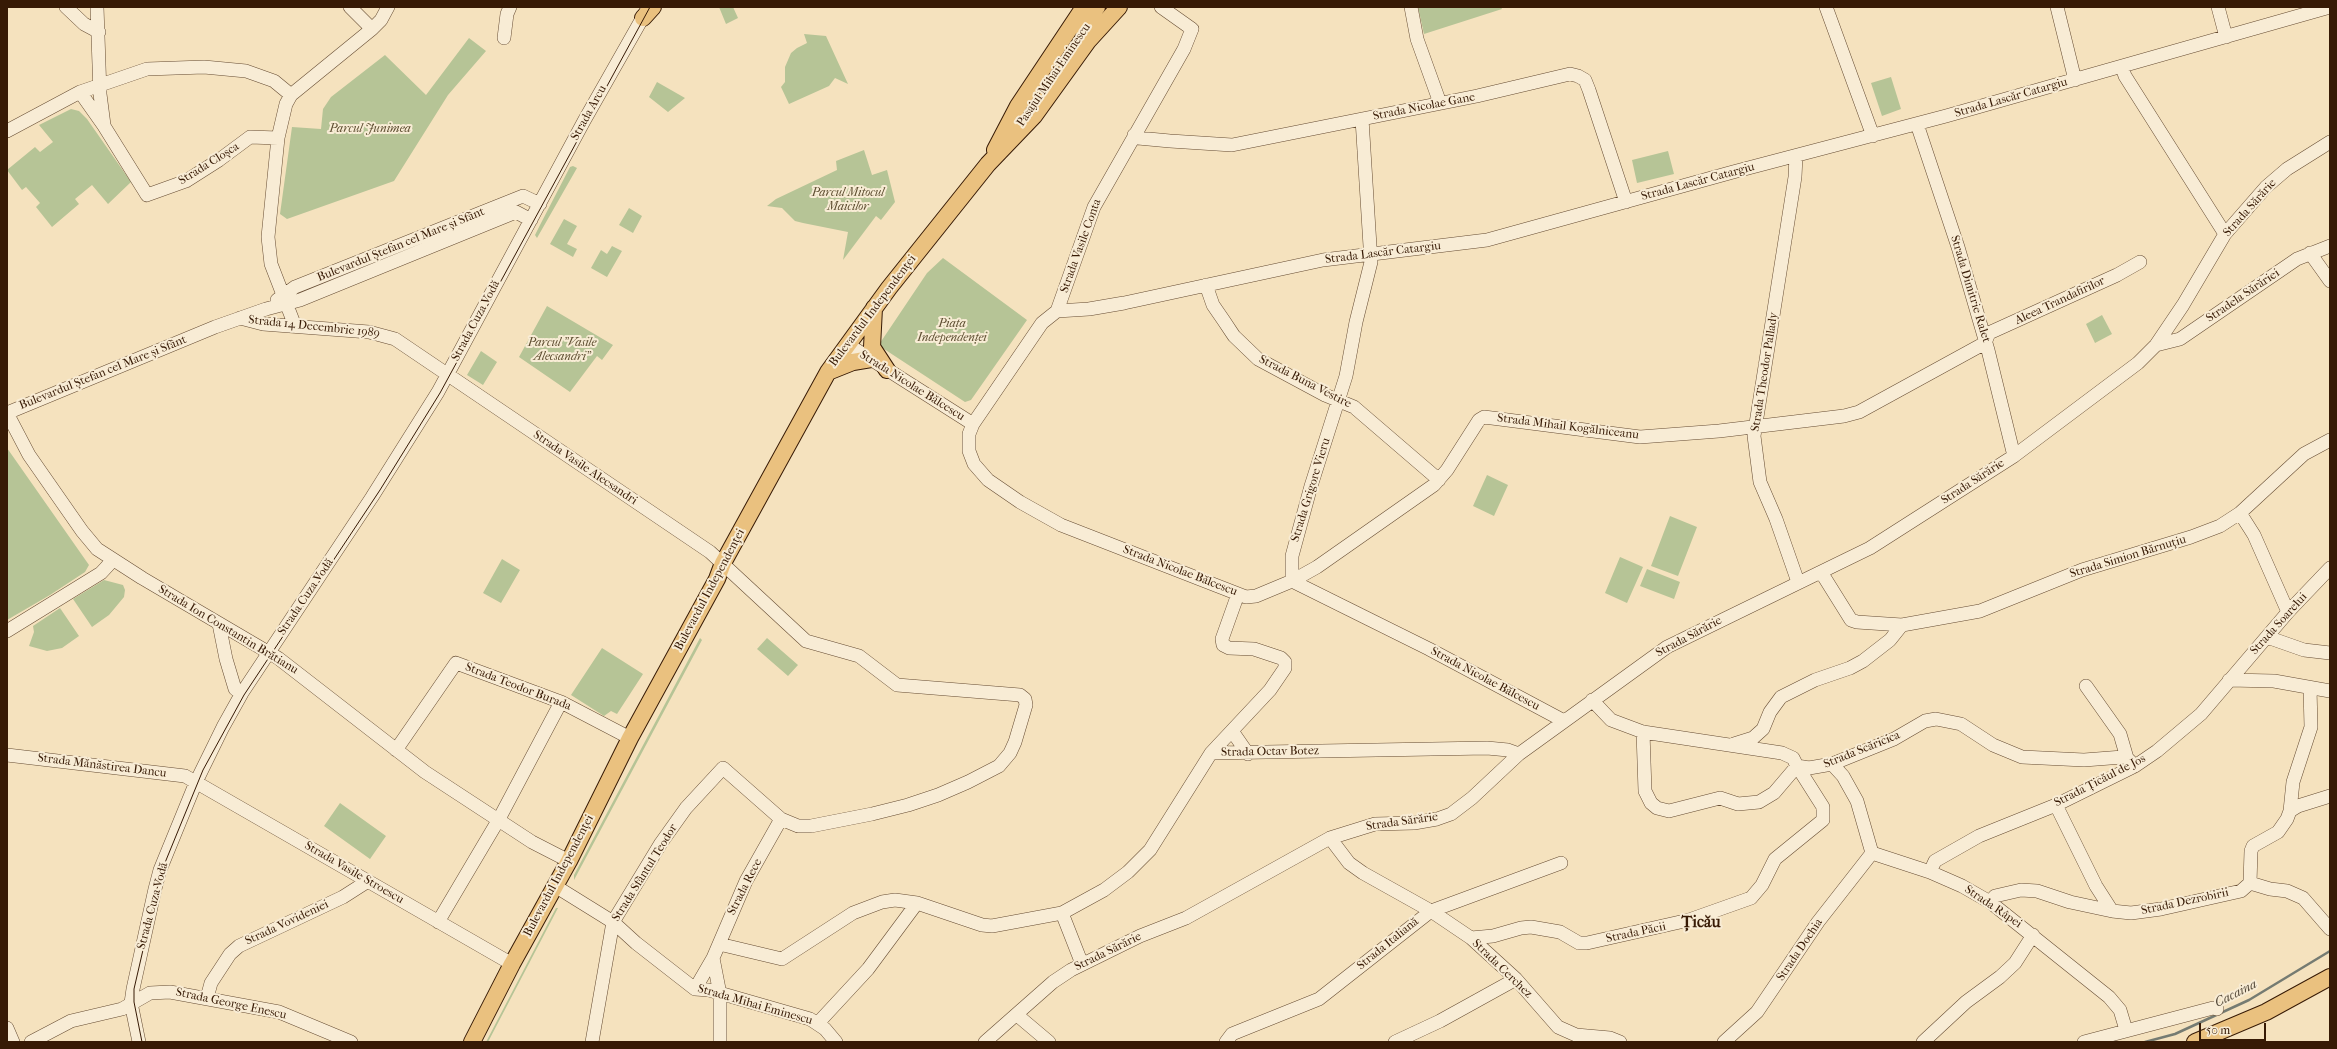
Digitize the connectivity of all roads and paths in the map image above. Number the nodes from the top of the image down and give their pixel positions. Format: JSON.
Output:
{"nodes":[{"id":1,"x":66,"y":7,"type":"edge"},
{"id":2,"x":97,"y":7,"type":"edge"},
{"id":3,"x":350,"y":7,"type":"edge"},
{"id":4,"x":388,"y":7,"type":"edge"},
{"id":5,"x":510,"y":7,"type":"edge"},
{"id":6,"x":1078,"y":7,"type":"edge"},
{"id":7,"x":1084,"y":7,"type":"edge"},
{"id":8,"x":1097,"y":7,"type":"edge"},
{"id":9,"x":1103,"y":7,"type":"edge"},
{"id":10,"x":1119,"y":7,"type":"edge"},
{"id":11,"x":1161,"y":7,"type":"edge"},
{"id":12,"x":1411,"y":7,"type":"edge"},
{"id":13,"x":1826,"y":7,"type":"edge"},
{"id":14,"x":2057,"y":7,"type":"edge"},
{"id":15,"x":2218,"y":7,"type":"edge"},
{"id":16,"x":2330,"y":7,"type":"edge"},
{"id":17,"x":648,"y":10,"type":"edge"},
{"id":18,"x":1069,"y":28,"type":"junction"},
{"id":19,"x":372,"y":29,"type":"junction"},
{"id":20,"x":99,"y":32,"type":"junction"},
{"id":21,"x":2226,"y":37,"type":"junction"},
{"id":22,"x":504,"y":38,"type":"dead end"},
{"id":23,"x":2122,"y":67,"type":"junction"},
{"id":24,"x":2075,"y":80,"type":"junction"},
{"id":25,"x":101,"y":84,"type":"junction"},
{"id":26,"x":80,"y":92,"type":"junction"},
{"id":27,"x":291,"y":95,"type":"junction"},
{"id":28,"x":1440,"y":103,"type":"junction"},
{"id":29,"x":1362,"y":119,"type":"junction"},
{"id":30,"x":1917,"y":124,"type":"junction"},
{"id":31,"x":104,"y":126,"type":"junction"},
{"id":32,"x":7,"y":131,"type":"edge"},
{"id":33,"x":1134,"y":135,"type":"junction"},
{"id":34,"x":1873,"y":136,"type":"junction"},
{"id":35,"x":278,"y":138,"type":"junction"},
{"id":36,"x":1004,"y":141,"type":"junction"},
{"id":37,"x":2330,"y":142,"type":"edge"},
{"id":38,"x":1796,"y":156,"type":"junction"},
{"id":39,"x":1626,"y":202,"type":"junction"},
{"id":40,"x":540,"y":204,"type":"junction"},
{"id":41,"x":531,"y":220,"type":"junction"},
{"id":42,"x":2225,"y":234,"type":"junction"},
{"id":43,"x":2330,"y":246,"type":"edge"},
{"id":44,"x":1370,"y":253,"type":"junction"},
{"id":45,"x":2310,"y":254,"type":"junction"},
{"id":46,"x":2140,"y":262,"type":"dead end"},
{"id":47,"x":2330,"y":281,"type":"edge"},
{"id":48,"x":1206,"y":285,"type":"junction"},
{"id":49,"x":285,"y":300,"type":"junction"},
{"id":50,"x":874,"y":308,"type":"junction"},
{"id":51,"x":1057,"y":311,"type":"junction"},
{"id":52,"x":240,"y":318,"type":"junction"},
{"id":53,"x":295,"y":326,"type":"junction"},
{"id":54,"x":1985,"y":343,"type":"junction"},
{"id":55,"x":848,"y":344,"type":"junction"},
{"id":56,"x":2156,"y":344,"type":"junction"},
{"id":57,"x":870,"y":359,"type":"junction"},
{"id":58,"x":887,"y":370,"type":"junction"},
{"id":59,"x":828,"y":372,"type":"junction"},
{"id":60,"x":448,"y":375,"type":"junction"},
{"id":61,"x":1339,"y":401,"type":"junction"},
{"id":62,"x":7,"y":413,"type":"edge"},
{"id":63,"x":973,"y":424,"type":"junction"},
{"id":64,"x":1756,"y":426,"type":"junction"},
{"id":65,"x":2330,"y":440,"type":"edge"},
{"id":66,"x":2014,"y":456,"type":"junction"},
{"id":67,"x":1439,"y":480,"type":"junction"},
{"id":68,"x":2240,"y":514,"type":"junction"},
{"id":69,"x":113,"y":560,"type":"junction"},
{"id":70,"x":723,"y":563,"type":"junction"},
{"id":71,"x":2330,"y":568,"type":"edge"},
{"id":72,"x":1822,"y":572,"type":"junction"},
{"id":73,"x":1292,"y":581,"type":"junction"},
{"id":74,"x":1798,"y":582,"type":"junction"},
{"id":75,"x":1238,"y":594,"type":"junction"},
{"id":76,"x":2288,"y":612,"type":"junction"},
{"id":77,"x":219,"y":624,"type":"junction"},
{"id":78,"x":1902,"y":625,"type":"junction"},
{"id":79,"x":7,"y":631,"type":"edge"},
{"id":80,"x":2266,"y":637,"type":"junction"},
{"id":81,"x":269,"y":653,"type":"junction"},
{"id":82,"x":2330,"y":653,"type":"edge"},
{"id":83,"x":2229,"y":680,"type":"junction"},
{"id":84,"x":2086,"y":686,"type":"dead end"},
{"id":85,"x":2310,"y":688,"type":"junction"},
{"id":86,"x":2330,"y":691,"type":"edge"},
{"id":87,"x":242,"y":693,"type":"junction"},
{"id":88,"x":1592,"y":700,"type":"junction"},
{"id":89,"x":561,"y":702,"type":"junction"},
{"id":90,"x":1564,"y":721,"type":"junction"},
{"id":91,"x":1232,"y":731,"type":"junction"},
{"id":92,"x":1643,"y":732,"type":"junction"},
{"id":93,"x":630,"y":738,"type":"junction"},
{"id":94,"x":1729,"y":745,"type":"junction"},
{"id":95,"x":396,"y":750,"type":"junction"},
{"id":96,"x":1211,"y":753,"type":"junction"},
{"id":97,"x":1248,"y":754,"type":"junction"},
{"id":98,"x":1519,"y":754,"type":"junction"},
{"id":99,"x":7,"y":755,"type":"edge"},
{"id":100,"x":2131,"y":762,"type":"junction"},
{"id":101,"x":1832,"y":764,"type":"junction"},
{"id":102,"x":1798,"y":766,"type":"junction"},
{"id":103,"x":196,"y":782,"type":"junction"},
{"id":104,"x":2330,"y":796,"type":"edge"},
{"id":105,"x":2056,"y":805,"type":"junction"},
{"id":106,"x":2290,"y":811,"type":"junction"},
{"id":107,"x":499,"y":819,"type":"junction"},
{"id":108,"x":781,"y":819,"type":"junction"},
{"id":109,"x":1330,"y":838,"type":"junction"},
{"id":110,"x":1872,"y":853,"type":"junction"},
{"id":111,"x":569,"y":861,"type":"junction"},
{"id":112,"x":1561,"y":863,"type":"dead end"},
{"id":113,"x":1930,"y":872,"type":"junction"},
{"id":114,"x":368,"y":881,"type":"junction"},
{"id":115,"x":2250,"y":883,"type":"junction"},
{"id":116,"x":555,"y":886,"type":"junction"},
{"id":117,"x":1990,"y":902,"type":"junction"},
{"id":118,"x":917,"y":903,"type":"junction"},
{"id":119,"x":1431,"y":911,"type":"junction"},
{"id":120,"x":2112,"y":911,"type":"junction"},
{"id":121,"x":1062,"y":913,"type":"junction"},
{"id":122,"x":438,"y":922,"type":"junction"},
{"id":123,"x":613,"y":922,"type":"junction"},
{"id":124,"x":2330,"y":929,"type":"edge"},
{"id":125,"x":2033,"y":935,"type":"junction"},
{"id":126,"x":1471,"y":938,"type":"junction"},
{"id":127,"x":719,"y":944,"type":"junction"},
{"id":128,"x":713,"y":958,"type":"junction"},
{"id":129,"x":512,"y":964,"type":"junction"},
{"id":130,"x":1082,"y":964,"type":"junction"},
{"id":131,"x":2330,"y":977,"type":"edge"},
{"id":132,"x":1516,"y":979,"type":"junction"},
{"id":133,"x":694,"y":990,"type":"junction"},
{"id":134,"x":720,"y":994,"type":"junction"},
{"id":135,"x":207,"y":998,"type":"junction"},
{"id":136,"x":132,"y":1003,"type":"junction"},
{"id":137,"x":2217,"y":1009,"type":"dead end"},
{"id":138,"x":1017,"y":1015,"type":"junction"},
{"id":139,"x":818,"y":1023,"type":"junction"},
{"id":140,"x":7,"y":1028,"type":"edge"},
{"id":141,"x":2126,"y":1030,"type":"junction"},
{"id":142,"x":13,"y":1042,"type":"edge"},
{"id":143,"x":31,"y":1042,"type":"edge"},
{"id":144,"x":139,"y":1042,"type":"edge"},
{"id":145,"x":352,"y":1042,"type":"edge"},
{"id":146,"x":472,"y":1042,"type":"edge"},
{"id":147,"x":592,"y":1042,"type":"edge"},
{"id":148,"x":720,"y":1042,"type":"edge"},
{"id":149,"x":836,"y":1042,"type":"edge"},
{"id":150,"x":985,"y":1042,"type":"edge"},
{"id":151,"x":1049,"y":1042,"type":"edge"},
{"id":152,"x":1226,"y":1042,"type":"edge"},
{"id":153,"x":1394,"y":1042,"type":"edge"},
{"id":154,"x":1620,"y":1042,"type":"edge"},
{"id":155,"x":1724,"y":1042,"type":"edge"},
{"id":156,"x":1923,"y":1042,"type":"edge"},
{"id":157,"x":2084,"y":1042,"type":"edge"},
{"id":158,"x":2195,"y":1042,"type":"edge"}],
"edges":[{"from":1,"to":20,"type":"street"},
{"from":2,"to":20,"type":"street","name":"Strada Cloșca"},
{"from":3,"to":19,"type":"street"},
{"from":4,"to":19,"type":"street"},
{"from":5,"to":22,"type":"street"},
{"from":6,"to":18,"type":"main road"},
{"from":7,"to":18,"type":"main road"},
{"from":8,"to":36,"type":"main road","name":"Pasajul Mihai Eminescu"},
{"from":9,"to":36,"type":"main road","name":"Pasajul Mihai Eminescu"},
{"from":10,"to":36,"type":"main road"},
{"from":11,"to":33,"type":"street","name":"Strada Vasile Conta"},
{"from":12,"to":28,"type":"street"},
{"from":13,"to":34,"type":"street"},
{"from":14,"to":24,"type":"street"},
{"from":15,"to":21,"type":"street"},
{"from":16,"to":21,"type":"street","name":"Strada Lascăr Catargiu"},
{"from":17,"to":40,"type":"street","name":"Strada Arcu"},
{"from":18,"to":36,"type":"main road"},
{"from":19,"to":27,"type":"street"},
{"from":20,"to":25,"type":"street","name":"Strada Cloșca"},
{"from":21,"to":23,"type":"street","name":"Strada Lascăr Catargiu"},
{"from":23,"to":24,"type":"street","name":"Strada Lascăr Catargiu"},
{"from":23,"to":42,"type":"street"},
{"from":24,"to":30,"type":"street","name":"Strada Lascăr Catargiu"},
{"from":25,"to":26,"type":"street"},
{"from":25,"to":27,"type":"street"},
{"from":25,"to":31,"type":"street","name":"Strada Cloșca"},
{"from":26,"to":31,"type":"street","name":"Strada Cloșca"},
{"from":26,"to":32,"type":"street"},
{"from":27,"to":35,"type":"street"},
{"from":28,"to":29,"type":"street","name":"Strada Nicolae Gane"},
{"from":28,"to":39,"type":"street","name":"Strada Nicolae Gane"},
{"from":29,"to":33,"type":"street","name":"Strada Nicolae Gane"},
{"from":29,"to":44,"type":"street","name":"Strada Grigore Vieru"},
{"from":30,"to":34,"type":"street","name":"Strada Lascăr Catargiu"},
{"from":30,"to":54,"type":"street","name":"Strada Dimitrie Ralet"},
{"from":31,"to":35,"type":"street","name":"Strada Cloșca"},
{"from":33,"to":51,"type":"street","name":"Strada Vasile Conta"},
{"from":34,"to":38,"type":"street","name":"Strada Lascăr Catargiu"},
{"from":35,"to":49,"type":"street"},
{"from":36,"to":50,"type":"main road","name":"Bulevardul Independenței"},
{"from":37,"to":42,"type":"street","name":"Strada Sărărie"},
{"from":38,"to":39,"type":"street","name":"Strada Lascăr Catargiu"},
{"from":38,"to":64,"type":"street","name":"Strada Theodor Pallady"},
{"from":39,"to":44,"type":"street","name":"Strada Lascăr Catargiu"},
{"from":40,"to":41,"type":"street","name":"Strada Arcu"},
{"from":40,"to":49,"type":"street","name":"Bulevardul Ștefan cel Mare și Sfânt"},
{"from":41,"to":49,"type":"street","name":"Bulevardul Ștefan cel Mare și Sfânt"},
{"from":41,"to":60,"type":"street","name":"Strada Cuza Vodă"},
{"from":42,"to":56,"type":"street","name":"Strada Sărărie"},
{"from":43,"to":45,"type":"street","name":"Stradela Sărăriei"},
{"from":44,"to":48,"type":"street","name":"Strada Lascăr Catargiu"},
{"from":44,"to":61,"type":"street","name":"Strada Grigore Vieru"},
{"from":45,"to":47,"type":"street"},
{"from":45,"to":56,"type":"street","name":"Stradela Sărăriei"},
{"from":46,"to":54,"type":"street","name":"Aleea Trandafirilor"},
{"from":48,"to":51,"type":"street","name":"Strada Lascăr Catargiu"},
{"from":48,"to":61,"type":"street","name":"Strada Buna Vestire"},
{"from":49,"to":52,"type":"street","name":"Bulevardul Ștefan cel Mare și Sfânt"},
{"from":49,"to":53,"type":"street"},
{"from":50,"to":55,"type":"main road","name":"Bulevardul Independenței"},
{"from":50,"to":58,"type":"main road"},
{"from":51,"to":63,"type":"street"},
{"from":52,"to":53,"type":"street","name":"Strada 14 Decembrie 1989"},
{"from":52,"to":62,"type":"street","name":"Bulevardul Ștefan cel Mare și Sfânt"},
{"from":53,"to":60,"type":"street","name":"Strada 14 Decembrie 1989"},
{"from":54,"to":64,"type":"street","name":"Strada Mihail Kogălniceanu"},
{"from":54,"to":66,"type":"street","name":"Strada Dimitrie Ralet"},
{"from":55,"to":57,"type":"street","name":"Strada Nicolae Bălcescu"},
{"from":55,"to":59,"type":"main road","name":"Bulevardul Independenței"},
{"from":56,"to":66,"type":"street","name":"Strada Sărărie"},
{"from":57,"to":58,"type":"street","name":"Strada Nicolae Bălcescu"},
{"from":57,"to":59,"type":"main road"},
{"from":58,"to":63,"type":"street","name":"Strada Nicolae Bălcescu"},
{"from":59,"to":70,"type":"main road","name":"Bulevardul Independenței"},
{"from":60,"to":70,"type":"street","name":"Strada Vasile Alecsandri"},
{"from":60,"to":81,"type":"street","name":"Strada Cuza Vodă"},
{"from":61,"to":67,"type":"street","name":"Strada Buna Vestire"},
{"from":61,"to":73,"type":"street","name":"Strada Grigore Vieru"},
{"from":62,"to":69,"type":"street","name":"Strada Ion Constantin Brătianu"},
{"from":63,"to":75,"type":"street","name":"Strada Nicolae Bălcescu"},
{"from":64,"to":67,"type":"street","name":"Strada Mihail Kogălniceanu"},
{"from":64,"to":74,"type":"street","name":"Strada Theodor Pallady"},
{"from":65,"to":68,"type":"street","name":"Strada Simion Bărnuțiu"},
{"from":66,"to":72,"type":"street","name":"Strada Sărărie"},
{"from":67,"to":73,"type":"street","name":"Strada Mihail Kogălniceanu"},
{"from":68,"to":76,"type":"street"},
{"from":68,"to":78,"type":"street","name":"Strada Simion Bărnuțiu"},
{"from":69,"to":77,"type":"street","name":"Strada Ion Constantin Brătianu"},
{"from":69,"to":79,"type":"street"},
{"from":70,"to":93,"type":"main road","name":"Bulevardul Independenței"},
{"from":70,"to":108,"type":"street","name":"Strada Vasile Alecsandri"},
{"from":71,"to":76,"type":"street","name":"Strada Soarelui"},
{"from":72,"to":74,"type":"street","name":"Strada Sărărie"},
{"from":72,"to":78,"type":"street","name":"Strada Simion Bărnuțiu"},
{"from":73,"to":75,"type":"street","name":"Strada Nicolae Bălcescu"},
{"from":73,"to":90,"type":"street","name":"Strada Nicolae Bălcescu"},
{"from":74,"to":88,"type":"street","name":"Strada Sărărie"},
{"from":75,"to":91,"type":"street","name":"Strada Octav Botez"},
{"from":76,"to":80,"type":"street","name":"Strada Soarelui"},
{"from":77,"to":81,"type":"street","name":"Strada Ion Constantin Brătianu"},
{"from":77,"to":87,"type":"street"},
{"from":78,"to":94,"type":"street"},
{"from":80,"to":82,"type":"street"},
{"from":80,"to":83,"type":"street","name":"Strada Soarelui"},
{"from":81,"to":87,"type":"street","name":"Strada Cuza Vodă"},
{"from":81,"to":95,"type":"street","name":"Strada Ion Constantin Brătianu"},
{"from":83,"to":85,"type":"street"},
{"from":83,"to":100,"type":"street","name":"Strada Țicăul de Jos"},
{"from":84,"to":100,"type":"street"},
{"from":85,"to":86,"type":"street"},
{"from":85,"to":106,"type":"street"},
{"from":87,"to":103,"type":"street","name":"Strada Cuza Vodă"},
{"from":88,"to":90,"type":"street","name":"Strada Sărărie"},
{"from":88,"to":92,"type":"street"},
{"from":89,"to":93,"type":"street","name":"Strada Teodor Burada"},
{"from":89,"to":95,"type":"street","name":"Strada Teodor Burada"},
{"from":89,"to":107,"type":"street"},
{"from":90,"to":98,"type":"street","name":"Strada Sărărie"},
{"from":91,"to":96,"type":"street","name":"Strada Octav Botez"},
{"from":91,"to":97,"type":"street"},
{"from":92,"to":94,"type":"street"},
{"from":92,"to":102,"type":"street"},
{"from":93,"to":111,"type":"main road","name":"Bulevardul Independenței"},
{"from":94,"to":102,"type":"street"},
{"from":95,"to":107,"type":"street","name":"Strada Ion Constantin Brătianu"},
{"from":96,"to":97,"type":"street","name":"Strada Octav Botez"},
{"from":96,"to":121,"type":"street"},
{"from":97,"to":98,"type":"street","name":"Strada Octav Botez"},
{"from":98,"to":109,"type":"street","name":"Strada Sărărie"},
{"from":99,"to":103,"type":"street","name":"Strada Mănăstirea Dancu"},
{"from":100,"to":101,"type":"street","name":"Strada Scăricica"},
{"from":100,"to":105,"type":"street","name":"Strada Țicăul de Jos"},
{"from":101,"to":102,"type":"street","name":"Strada Scăricica"},
{"from":101,"to":110,"type":"street"},
{"from":102,"to":126,"type":"street","name":"Strada Păcii"},
{"from":103,"to":114,"type":"street","name":"Strada Vasile Stroescu"},
{"from":103,"to":136,"type":"street","name":"Strada Cuza Vodă"},
{"from":104,"to":106,"type":"street"},
{"from":105,"to":113,"type":"street","name":"Strada Țicăul de Jos"},
{"from":105,"to":120,"type":"street"},
{"from":106,"to":115,"type":"street"},
{"from":107,"to":111,"type":"street","name":"Strada Ion Constantin Brătianu"},
{"from":107,"to":122,"type":"street"},
{"from":108,"to":123,"type":"street","name":"Strada Sfântul Teodor"},
{"from":108,"to":127,"type":"street","name":"Strada Rece"},
{"from":109,"to":119,"type":"street","name":"Strada Cerchez"},
{"from":109,"to":130,"type":"street","name":"Strada Sărărie"},
{"from":110,"to":113,"type":"street","name":"Strada Râpei"},
{"from":110,"to":155,"type":"street","name":"Strada Dochia"},
{"from":111,"to":116,"type":"main road","name":"Bulevardul Independenței"},
{"from":112,"to":119,"type":"street","name":"Strada Italiană"},
{"from":113,"to":117,"type":"street","name":"Strada Râpei"},
{"from":114,"to":122,"type":"street","name":"Strada Vasile Stroescu"},
{"from":114,"to":135,"type":"street","name":"Strada Vovideniei"},
{"from":115,"to":120,"type":"street","name":"Strada Dezrobirii"},
{"from":115,"to":124,"type":"street"},
{"from":116,"to":123,"type":"street","name":"Strada Mihai Eminescu"},
{"from":116,"to":129,"type":"main road","name":"Bulevardul Independenței"},
{"from":117,"to":120,"type":"street","name":"Strada Dezrobirii"},
{"from":117,"to":125,"type":"street","name":"Strada Râpei"},
{"from":118,"to":121,"type":"street"},
{"from":118,"to":127,"type":"street"},
{"from":118,"to":139,"type":"street"},
{"from":119,"to":126,"type":"street","name":"Strada Cerchez"},
{"from":119,"to":152,"type":"street","name":"Strada Italiană"},
{"from":121,"to":130,"type":"street"},
{"from":122,"to":129,"type":"street","name":"Strada Vasile Stroescu"},
{"from":123,"to":133,"type":"street","name":"Strada Mihai Eminescu"},
{"from":123,"to":147,"type":"street","name":"Strada Sfântul Teodor"},
{"from":125,"to":141,"type":"street","name":"Strada Râpei"},
{"from":125,"to":156,"type":"street"},
{"from":126,"to":132,"type":"street","name":"Strada Cerchez"},
{"from":127,"to":128,"type":"street","name":"Strada Rece"},
{"from":128,"to":133,"type":"street","name":"Strada Rece"},
{"from":128,"to":134,"type":"street"},
{"from":129,"to":146,"type":"main road","name":"Bulevardul Independenței"},
{"from":130,"to":138,"type":"street","name":"Strada Sărărie"},
{"from":131,"to":158,"type":"main road"},
{"from":132,"to":153,"type":"street"},
{"from":132,"to":154,"type":"street","name":"Strada Cerchez"},
{"from":133,"to":134,"type":"street","name":"Strada Mihai Eminescu"},
{"from":134,"to":139,"type":"street","name":"Strada Mihai Eminescu"},
{"from":134,"to":148,"type":"street"},
{"from":135,"to":136,"type":"street","name":"Strada George Enescu"},
{"from":135,"to":145,"type":"street","name":"Strada George Enescu"},
{"from":136,"to":143,"type":"street","name":"Strada George Enescu"},
{"from":136,"to":144,"type":"street","name":"Strada Cuza Vodă"},
{"from":137,"to":141,"type":"street"},
{"from":138,"to":150,"type":"street","name":"Strada Sărărie"},
{"from":138,"to":151,"type":"street"},
{"from":139,"to":149,"type":"street","name":"Strada Mihai Eminescu"},
{"from":140,"to":142,"type":"street"},
{"from":141,"to":157,"type":"street"}]}
